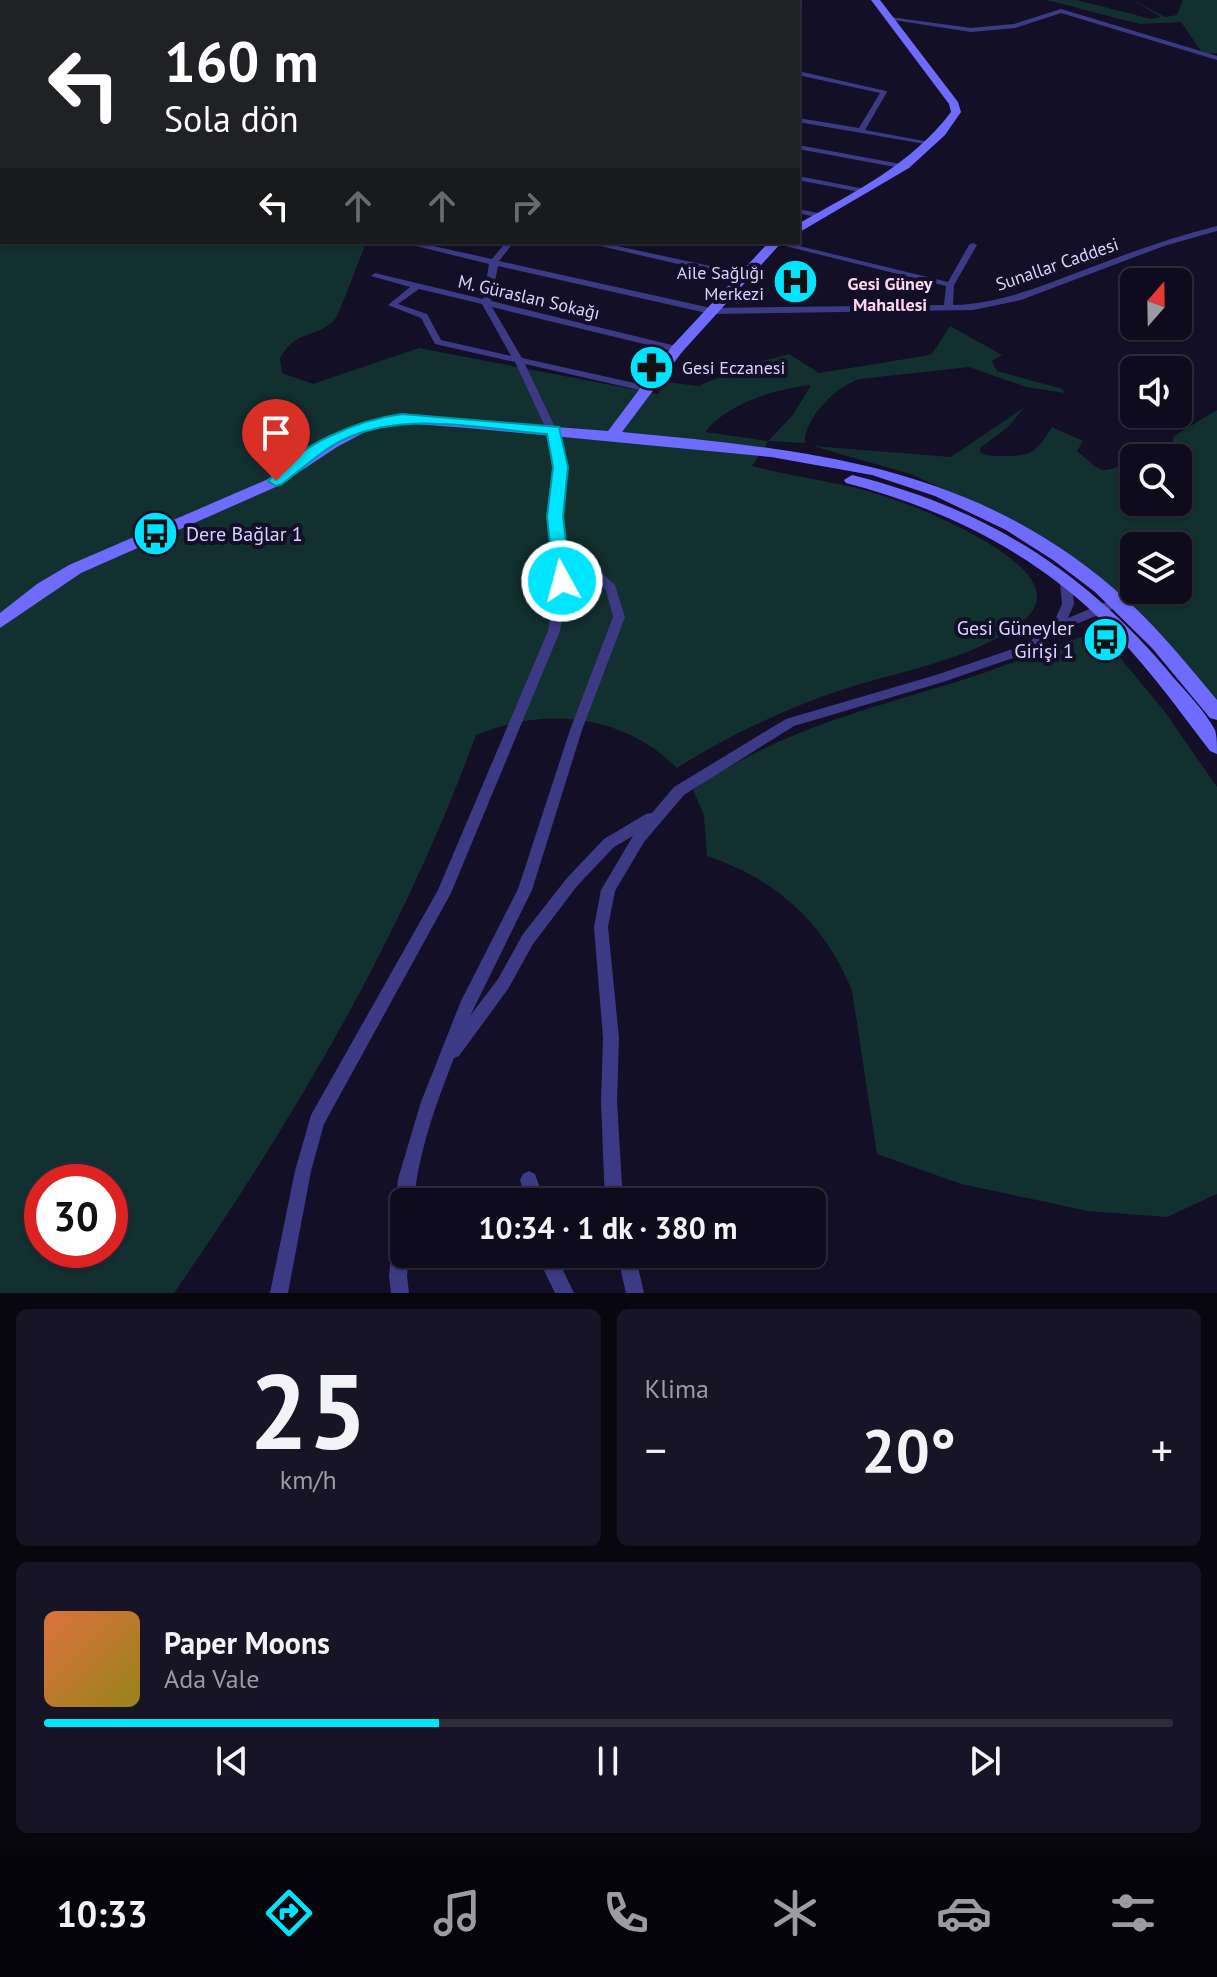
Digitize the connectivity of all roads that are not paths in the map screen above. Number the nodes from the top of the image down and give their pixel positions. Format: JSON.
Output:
{"nodes":[{"id":1,"x":875,"y":0,"type":"edge"},
{"id":2,"x":890,"y":19,"type":"junction"},
{"id":3,"x":1217,"y":58,"type":"edge"},
{"id":4,"x":800,"y":73,"type":"edge"},
{"id":5,"x":800,"y":120,"type":"edge"},
{"id":6,"x":861,"y":131,"type":"junction"},
{"id":7,"x":931,"y":143,"type":"junction"},
{"id":8,"x":800,"y":147,"type":"edge"},
{"id":9,"x":906,"y":167,"type":"junction"},
{"id":10,"x":800,"y":178,"type":"edge"},
{"id":11,"x":865,"y":191,"type":"junction"},
{"id":12,"x":800,"y":211,"type":"edge"},
{"id":13,"x":820,"y":216,"type":"junction"},
{"id":14,"x":800,"y":228,"type":"edge"},
{"id":15,"x":1217,"y":228,"type":"edge"},
{"id":16,"x":413,"y":244,"type":"edge"},
{"id":17,"x":508,"y":244,"type":"edge"},
{"id":18,"x":596,"y":244,"type":"edge"},
{"id":19,"x":773,"y":244,"type":"edge"},
{"id":20,"x":783,"y":244,"type":"edge"},
{"id":21,"x":973,"y":245,"type":"dead end"},
{"id":22,"x":494,"y":262,"type":"junction"},
{"id":23,"x":375,"y":276,"type":"dead end"},
{"id":24,"x":743,"y":276,"type":"junction"},
{"id":25,"x":950,"y":285,"type":"junction"},
{"id":26,"x":416,"y":287,"type":"junction"},
{"id":27,"x":486,"y":304,"type":"junction"},
{"id":28,"x":948,"y":307,"type":"junction"},
{"id":29,"x":711,"y":311,"type":"junction"},
{"id":30,"x":677,"y":349,"type":"junction"},
{"id":31,"x":519,"y":361,"type":"junction"},
{"id":32,"x":648,"y":389,"type":"junction"},
{"id":33,"x":553,"y":430,"type":"junction"},
{"id":34,"x":612,"y":435,"type":"junction"},
{"id":35,"x":557,"y":539,"type":"junction"},
{"id":36,"x":1066,"y":583,"type":"junction"},
{"id":37,"x":1118,"y":602,"type":"junction"},
{"id":38,"x":1101,"y":609,"type":"junction"},
{"id":39,"x":0,"y":622,"type":"edge"},
{"id":40,"x":1058,"y":627,"type":"junction"},
{"id":41,"x":1217,"y":713,"type":"edge"},
{"id":42,"x":1217,"y":746,"type":"edge"},
{"id":43,"x":664,"y":810,"type":"junction"},
{"id":44,"x":445,"y":1061,"type":"junction"},
{"id":45,"x":529,"y":1180,"type":"dead end"},
{"id":46,"x":408,"y":1188,"type":"edge"},
{"id":47,"x":532,"y":1188,"type":"edge"},
{"id":48,"x":613,"y":1188,"type":"edge"},
{"id":49,"x":399,"y":1268,"type":"edge"},
{"id":50,"x":552,"y":1268,"type":"edge"},
{"id":51,"x":629,"y":1268,"type":"edge"},
{"id":52,"x":279,"y":1293,"type":"edge"},
{"id":53,"x":400,"y":1293,"type":"edge"},
{"id":54,"x":565,"y":1293,"type":"edge"},
{"id":55,"x":635,"y":1293,"type":"edge"}],
"edges":[{"from":1,"to":2,"type":"street"},
{"from":2,"to":3,"type":"street"},
{"from":2,"to":7,"type":"street"},
{"from":4,"to":6,"type":"street"},
{"from":5,"to":6,"type":"street"},
{"from":6,"to":7,"type":"street"},
{"from":7,"to":9,"type":"street"},
{"from":8,"to":9,"type":"street"},
{"from":9,"to":11,"type":"street"},
{"from":10,"to":11,"type":"street"},
{"from":11,"to":13,"type":"street"},
{"from":12,"to":13,"type":"street"},
{"from":13,"to":14,"type":"street"},
{"from":15,"to":28,"type":"street","name":"Sunallar Caddesi"},
{"from":16,"to":22,"type":"street","name":"Sunallar Caddesi"},
{"from":17,"to":22,"type":"street"},
{"from":18,"to":24,"type":"street"},
{"from":19,"to":24,"type":"street"},
{"from":20,"to":25,"type":"street"},
{"from":21,"to":25,"type":"street"},
{"from":22,"to":27,"type":"street"},
{"from":22,"to":29,"type":"street","name":"Sunallar Caddesi"},
{"from":23,"to":26,"type":"street","name":"M. Güraslan Sokağı"},
{"from":24,"to":29,"type":"street"},
{"from":25,"to":28,"type":"street"},
{"from":26,"to":27,"type":"street","name":"M. Güraslan Sokağı"},
{"from":26,"to":31,"type":"street"},
{"from":27,"to":30,"type":"street","name":"M. Güraslan Sokağı"},
{"from":27,"to":31,"type":"street"},
{"from":28,"to":29,"type":"street","name":"Sunallar Caddesi"},
{"from":29,"to":30,"type":"street"},
{"from":30,"to":32,"type":"street"},
{"from":31,"to":32,"type":"street"},
{"from":31,"to":33,"type":"street"},
{"from":32,"to":34,"type":"street"},
{"from":33,"to":34,"type":"street"},
{"from":33,"to":35,"type":"street"},
{"from":33,"to":36,"type":"street"},
{"from":33,"to":39,"type":"street"},
{"from":34,"to":37,"type":"street"},
{"from":35,"to":44,"type":"street"},
{"from":35,"to":52,"type":"street"},
{"from":36,"to":38,"type":"street"},
{"from":36,"to":40,"type":"street"},
{"from":37,"to":38,"type":"street"},
{"from":37,"to":41,"type":"street"},
{"from":38,"to":40,"type":"street"},
{"from":38,"to":42,"type":"street"},
{"from":40,"to":43,"type":"street"},
{"from":43,"to":44,"type":"street"},
{"from":43,"to":48,"type":"street"},
{"from":44,"to":46,"type":"street"},
{"from":45,"to":47,"type":"street"},
{"from":49,"to":53,"type":"street"},
{"from":50,"to":54,"type":"street"},
{"from":51,"to":55,"type":"street"}]}
